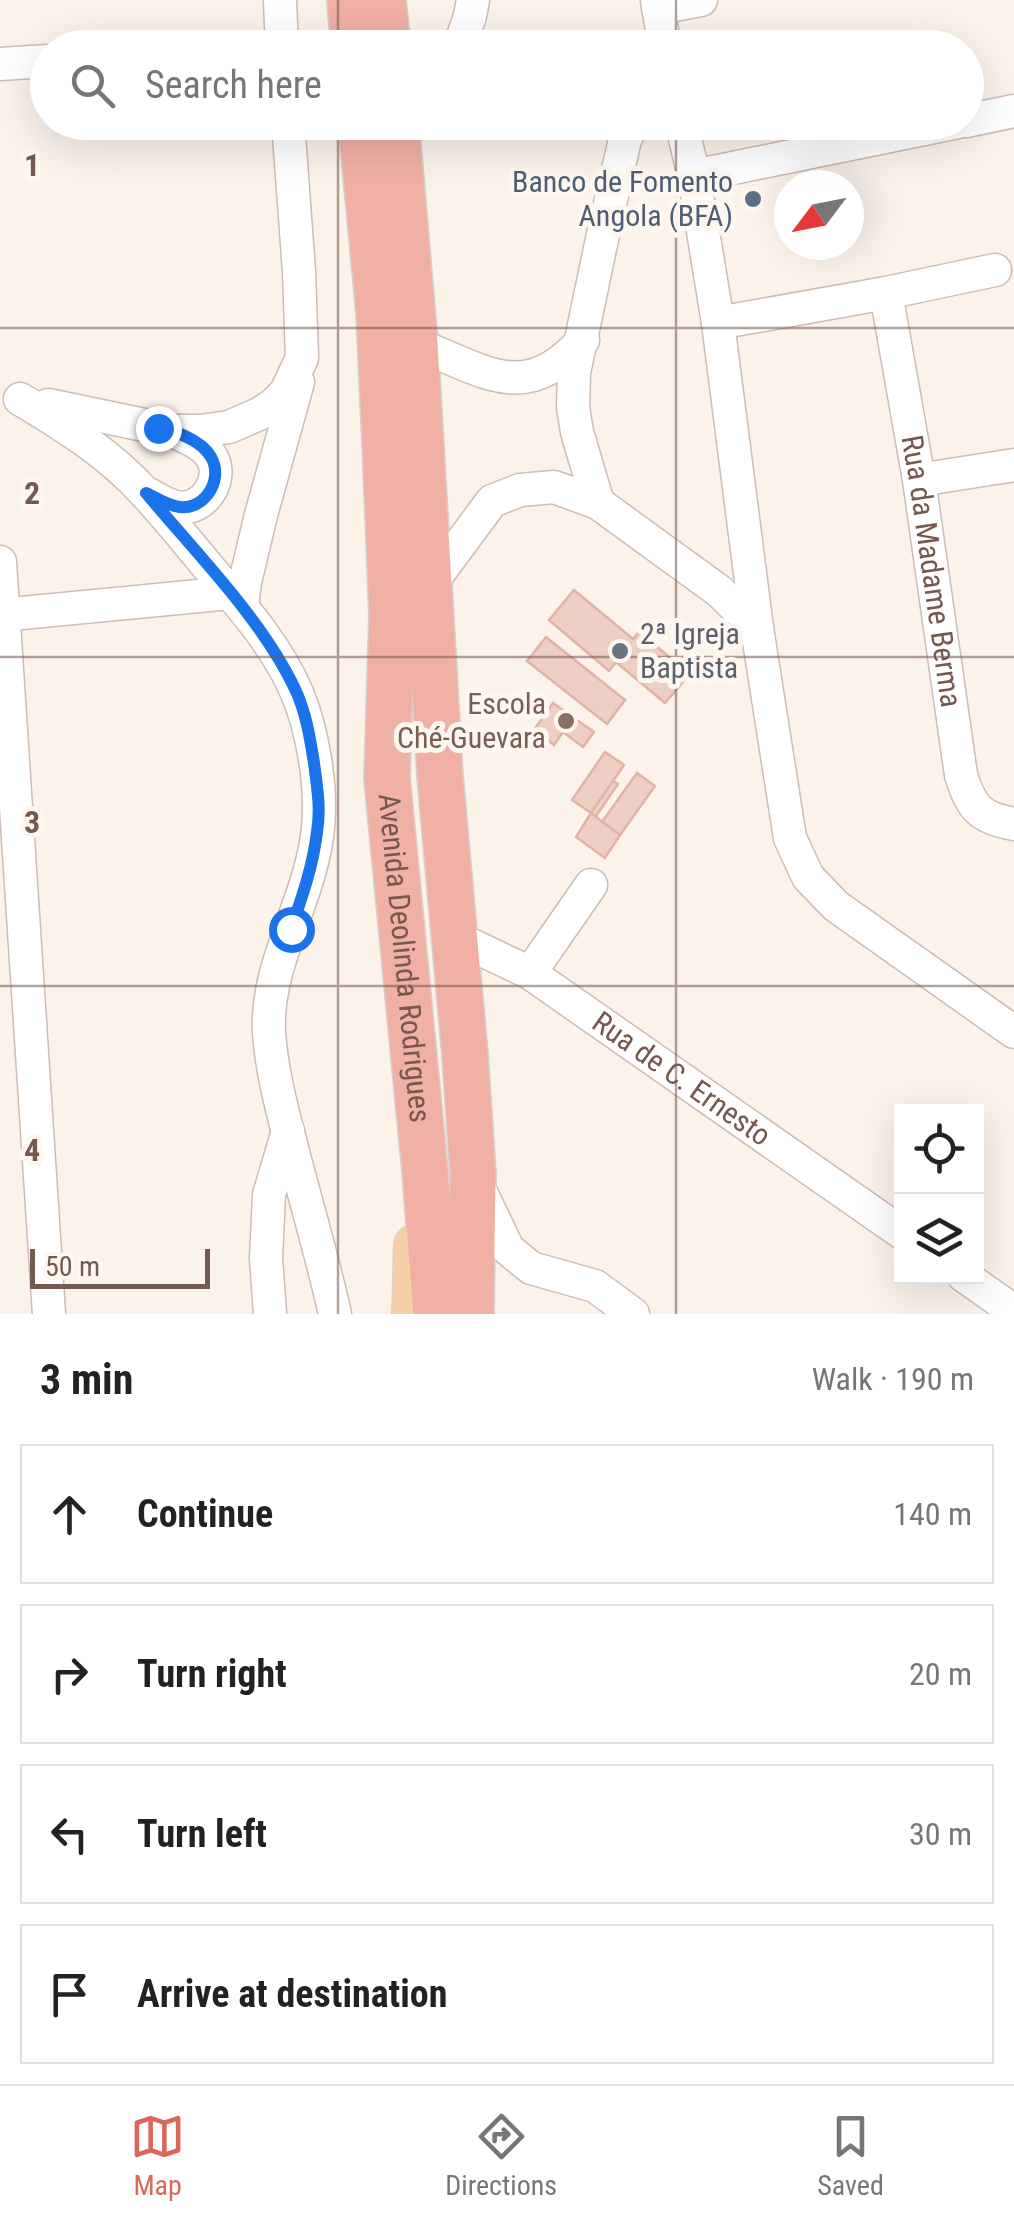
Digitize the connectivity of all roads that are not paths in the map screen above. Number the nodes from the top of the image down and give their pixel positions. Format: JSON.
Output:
{"nodes":[{"id":1,"x":280,"y":0,"type":"edge"},
{"id":2,"x":350,"y":0,"type":"edge"},
{"id":3,"x":383,"y":0,"type":"edge"},
{"id":4,"x":473,"y":0,"type":"edge"},
{"id":5,"x":701,"y":0,"type":"edge"},
{"id":6,"x":657,"y":4,"type":"edge"},
{"id":7,"x":281,"y":30,"type":"edge"},
{"id":8,"x":352,"y":30,"type":"edge"},
{"id":9,"x":386,"y":30,"type":"edge"},
{"id":10,"x":465,"y":30,"type":"edge"},
{"id":11,"x":662,"y":30,"type":"edge"},
{"id":12,"x":30,"y":62,"type":"edge"},
{"id":13,"x":0,"y":64,"type":"edge"},
{"id":14,"x":1014,"y":111,"type":"edge"},
{"id":15,"x":984,"y":117,"type":"edge"},
{"id":16,"x":289,"y":140,"type":"edge"},
{"id":17,"x":391,"y":140,"type":"edge"},
{"id":18,"x":393,"y":140,"type":"edge"},
{"id":19,"x":625,"y":140,"type":"edge"},
{"id":20,"x":685,"y":140,"type":"edge"},
{"id":21,"x":870,"y":140,"type":"edge"},
{"id":22,"x":694,"y":176,"type":"junction"},
{"id":23,"x":995,"y":270,"type":"dead end"},
{"id":24,"x":886,"y":293,"type":"junction"},
{"id":25,"x":718,"y":323,"type":"junction"},
{"id":26,"x":582,"y":340,"type":"junction"},
{"id":27,"x":415,"y":344,"type":"junction"},
{"id":28,"x":302,"y":358,"type":"junction"},
{"id":29,"x":10,"y":395,"type":"edge"},
{"id":30,"x":173,"y":431,"type":"junction"},
{"id":31,"x":1014,"y":465,"type":"edge"},
{"id":32,"x":919,"y":480,"type":"junction"},
{"id":33,"x":146,"y":493,"type":"junction"},
{"id":34,"x":598,"y":502,"type":"junction"},
{"id":35,"x":0,"y":562,"type":"edge"},
{"id":36,"x":428,"y":586,"type":"junction"},
{"id":37,"x":236,"y":600,"type":"junction"},
{"id":38,"x":2,"y":614,"type":"edge"},
{"id":39,"x":757,"y":628,"type":"junction"},
{"id":40,"x":1014,"y":824,"type":"edge"},
{"id":41,"x":591,"y":885,"type":"dead end"},
{"id":42,"x":455,"y":937,"type":"junction"},
{"id":43,"x":530,"y":973,"type":"junction"},
{"id":44,"x":1010,"y":1026,"type":"edge"},
{"id":45,"x":288,"y":1131,"type":"junction"},
{"id":46,"x":424,"y":1172,"type":"junction"},
{"id":47,"x":472,"y":1174,"type":"junction"},
{"id":48,"x":894,"y":1227,"type":"edge"},
{"id":49,"x":973,"y":1284,"type":"edge"},
{"id":50,"x":997,"y":1307,"type":"edge"},
{"id":51,"x":49,"y":1314,"type":"edge"},
{"id":52,"x":270,"y":1314,"type":"edge"},
{"id":53,"x":335,"y":1314,"type":"edge"},
{"id":54,"x":412,"y":1314,"type":"edge"},
{"id":55,"x":436,"y":1314,"type":"edge"},
{"id":56,"x":471,"y":1314,"type":"edge"},
{"id":57,"x":491,"y":1314,"type":"edge"},
{"id":58,"x":633,"y":1314,"type":"edge"}],
"edges":[{"from":1,"to":7,"type":"street"},
{"from":2,"to":8,"type":"highway"},
{"from":3,"to":9,"type":"highway"},
{"from":4,"to":10,"type":"street"},
{"from":5,"to":6,"type":"street"},
{"from":6,"to":11,"type":"street"},
{"from":12,"to":13,"type":"street"},
{"from":14,"to":15,"type":"street"},
{"from":16,"to":28,"type":"street"},
{"from":17,"to":46,"type":"highway","name":"Avenida Deolinda Rodrigues"},
{"from":18,"to":27,"type":"highway","name":"Avenida Deolinda Rodrigues"},
{"from":19,"to":26,"type":"street"},
{"from":20,"to":22,"type":"street"},
{"from":21,"to":22,"type":"street"},
{"from":22,"to":25,"type":"street"},
{"from":23,"to":24,"type":"street"},
{"from":24,"to":25,"type":"street"},
{"from":24,"to":32,"type":"street","name":"Rua da Madame Berma"},
{"from":25,"to":39,"type":"street"},
{"from":26,"to":27,"type":"street"},
{"from":26,"to":34,"type":"street"},
{"from":27,"to":36,"type":"highway","name":"Avenida Deolinda Rodrigues"},
{"from":28,"to":30,"type":"street"},
{"from":28,"to":37,"type":"street"},
{"from":29,"to":30,"type":"street"},
{"from":29,"to":33,"type":"street"},
{"from":30,"to":33,"type":"street"},
{"from":31,"to":32,"type":"street"},
{"from":32,"to":40,"type":"street","name":"Rua da Madame Berma"},
{"from":33,"to":37,"type":"street"},
{"from":34,"to":36,"type":"street"},
{"from":34,"to":39,"type":"street"},
{"from":35,"to":38,"type":"street"},
{"from":36,"to":42,"type":"highway","name":"Avenida Deolinda Rodrigues"},
{"from":37,"to":38,"type":"street"},
{"from":37,"to":45,"type":"street"},
{"from":38,"to":51,"type":"street"},
{"from":39,"to":44,"type":"street"},
{"from":41,"to":43,"type":"street"},
{"from":42,"to":43,"type":"street","name":"Rua de C. Ernesto"},
{"from":42,"to":47,"type":"highway","name":"Avenida Deolinda Rodrigues"},
{"from":43,"to":48,"type":"street","name":"Rua de C. Ernesto"},
{"from":45,"to":52,"type":"street"},
{"from":45,"to":53,"type":"street"},
{"from":46,"to":54,"type":"main road"},
{"from":46,"to":55,"type":"highway","name":"Avenida Deolinda Rodrigues"},
{"from":47,"to":56,"type":"highway","name":"Avenida Deolinda Rodrigues"},
{"from":47,"to":57,"type":"main road"},
{"from":47,"to":58,"type":"street"},
{"from":49,"to":50,"type":"street"}]}
